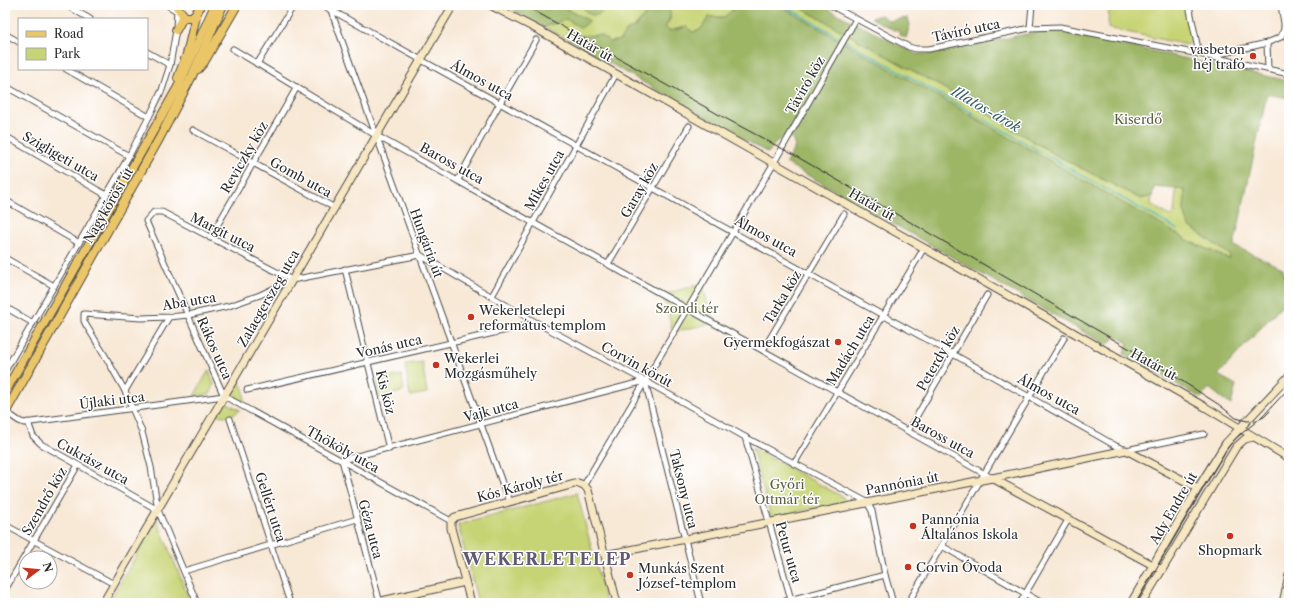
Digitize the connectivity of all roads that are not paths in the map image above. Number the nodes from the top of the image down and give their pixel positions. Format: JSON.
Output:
{"nodes":[{"id":1,"x":66,"y":5,"type":"edge"},
{"id":2,"x":167,"y":5,"type":"edge"},
{"id":3,"x":215,"y":5,"type":"edge"},
{"id":4,"x":223,"y":5,"type":"edge"},
{"id":5,"x":237,"y":5,"type":"edge"},
{"id":6,"x":294,"y":5,"type":"edge"},
{"id":7,"x":322,"y":5,"type":"edge"},
{"id":8,"x":453,"y":5,"type":"edge"},
{"id":9,"x":490,"y":5,"type":"edge"},
{"id":10,"x":830,"y":5,"type":"edge"},
{"id":11,"x":1032,"y":5,"type":"edge"},
{"id":12,"x":1189,"y":5,"type":"edge"},
{"id":13,"x":1282,"y":6,"type":"edge"},
{"id":14,"x":1289,"y":6,"type":"edge"},
{"id":15,"x":177,"y":8,"type":"edge"},
{"id":16,"x":330,"y":8,"type":"edge"},
{"id":17,"x":199,"y":9,"type":"edge"},
{"id":18,"x":185,"y":17,"type":"junction"},
{"id":19,"x":88,"y":18,"type":"edge"},
{"id":20,"x":856,"y":19,"type":"junction"},
{"id":21,"x":1030,"y":28,"type":"junction"},
{"id":22,"x":176,"y":30,"type":"junction"},
{"id":23,"x":5,"y":34,"type":"edge"},
{"id":24,"x":536,"y":40,"type":"dead end"},
{"id":25,"x":18,"y":41,"type":"edge"},
{"id":26,"x":1267,"y":43,"type":"junction"},
{"id":27,"x":233,"y":49,"type":"dead end"},
{"id":28,"x":148,"y":53,"type":"edge"},
{"id":29,"x":1199,"y":54,"type":"junction"},
{"id":30,"x":1209,"y":56,"type":"junction"},
{"id":31,"x":421,"y":60,"type":"junction"},
{"id":32,"x":257,"y":64,"type":"junction"},
{"id":33,"x":170,"y":65,"type":"junction"},
{"id":34,"x":1268,"y":69,"type":"junction"},
{"id":35,"x":68,"y":70,"type":"edge"},
{"id":36,"x":616,"y":74,"type":"junction"},
{"id":37,"x":1289,"y":74,"type":"edge"},
{"id":38,"x":192,"y":76,"type":"junction"},
{"id":39,"x":5,"y":86,"type":"edge"},
{"id":40,"x":297,"y":87,"type":"junction"},
{"id":41,"x":172,"y":98,"type":"junction"},
{"id":42,"x":500,"y":103,"type":"junction"},
{"id":43,"x":149,"y":117,"type":"junction"},
{"id":44,"x":689,"y":126,"type":"dead end"},
{"id":45,"x":193,"y":130,"type":"dead end"},
{"id":46,"x":5,"y":136,"type":"edge"},
{"id":47,"x":377,"y":136,"type":"junction"},
{"id":48,"x":576,"y":146,"type":"junction"},
{"id":49,"x":129,"y":156,"type":"junction"},
{"id":50,"x":773,"y":162,"type":"junction"},
{"id":51,"x":253,"y":163,"type":"junction"},
{"id":52,"x":458,"y":180,"type":"junction"},
{"id":53,"x":653,"y":188,"type":"junction"},
{"id":54,"x":106,"y":195,"type":"junction"},
{"id":55,"x":5,"y":200,"type":"edge"},
{"id":56,"x":335,"y":208,"type":"junction"},
{"id":57,"x":844,"y":214,"type":"dead end"},
{"id":58,"x":146,"y":221,"type":"joint"},
{"id":59,"x":533,"y":222,"type":"junction"},
{"id":60,"x":732,"y":232,"type":"junction"},
{"id":61,"x":210,"y":238,"type":"junction"},
{"id":62,"x":79,"y":243,"type":"junction"},
{"id":63,"x":924,"y":248,"type":"junction"},
{"id":64,"x":420,"y":254,"type":"junction"},
{"id":65,"x":5,"y":258,"type":"edge"},
{"id":66,"x":608,"y":264,"type":"junction"},
{"id":67,"x":345,"y":270,"type":"junction"},
{"id":68,"x":809,"y":274,"type":"junction"},
{"id":69,"x":292,"y":280,"type":"junction"},
{"id":70,"x":54,"y":286,"type":"junction"},
{"id":71,"x":987,"y":295,"type":"dead end"},
{"id":72,"x":492,"y":296,"type":"junction"},
{"id":73,"x":5,"y":307,"type":"edge"},
{"id":74,"x":687,"y":308,"type":"junction"},
{"id":75,"x":188,"y":315,"type":"junction"},
{"id":76,"x":884,"y":316,"type":"junction"},
{"id":77,"x":169,"y":317,"type":"junction"},
{"id":78,"x":33,"y":323,"type":"junction"},
{"id":79,"x":537,"y":323,"type":"junction"},
{"id":80,"x":1064,"y":338,"type":"dead end"},
{"id":81,"x":452,"y":342,"type":"junction"},
{"id":82,"x":763,"y":350,"type":"junction"},
{"id":83,"x":953,"y":354,"type":"junction"},
{"id":84,"x":7,"y":362,"type":"edge"},
{"id":85,"x":368,"y":362,"type":"junction"},
{"id":86,"x":5,"y":371,"type":"edge"},
{"id":87,"x":1289,"y":376,"type":"edge"},
{"id":88,"x":646,"y":381,"type":"junction"},
{"id":89,"x":247,"y":390,"type":"dead end"},
{"id":90,"x":125,"y":391,"type":"junction"},
{"id":91,"x":5,"y":392,"type":"edge"},
{"id":92,"x":838,"y":392,"type":"junction"},
{"id":93,"x":224,"y":396,"type":"junction"},
{"id":94,"x":1030,"y":397,"type":"junction"},
{"id":95,"x":133,"y":409,"type":"junction"},
{"id":96,"x":5,"y":413,"type":"edge"},
{"id":97,"x":230,"y":418,"type":"dead end"},
{"id":98,"x":28,"y":422,"type":"junction"},
{"id":99,"x":481,"y":424,"type":"junction"},
{"id":100,"x":1240,"y":428,"type":"junction"},
{"id":101,"x":908,"y":431,"type":"junction"},
{"id":102,"x":1204,"y":434,"type":"dead end"},
{"id":103,"x":745,"y":437,"type":"junction"},
{"id":104,"x":1253,"y":437,"type":"junction"},
{"id":105,"x":389,"y":449,"type":"junction"},
{"id":106,"x":1126,"y":450,"type":"junction"},
{"id":107,"x":1289,"y":458,"type":"edge"},
{"id":108,"x":342,"y":460,"type":"junction"},
{"id":109,"x":794,"y":464,"type":"junction"},
{"id":110,"x":78,"y":465,"type":"junction"},
{"id":111,"x":983,"y":477,"type":"junction"},
{"id":112,"x":992,"y":478,"type":"junction"},
{"id":113,"x":584,"y":485,"type":"junction"},
{"id":114,"x":504,"y":488,"type":"dead end"},
{"id":115,"x":1198,"y":488,"type":"junction"},
{"id":116,"x":507,"y":494,"type":"dead end"},
{"id":117,"x":510,"y":502,"type":"junction"},
{"id":118,"x":867,"y":502,"type":"junction"},
{"id":119,"x":158,"y":510,"type":"junction"},
{"id":120,"x":357,"y":519,"type":"junction"},
{"id":121,"x":451,"y":520,"type":"junction"},
{"id":122,"x":1068,"y":520,"type":"junction"},
{"id":123,"x":769,"y":522,"type":"junction"},
{"id":124,"x":5,"y":525,"type":"edge"},
{"id":125,"x":685,"y":539,"type":"junction"},
{"id":126,"x":33,"y":541,"type":"junction"},
{"id":127,"x":272,"y":544,"type":"junction"},
{"id":128,"x":942,"y":546,"type":"junction"},
{"id":129,"x":605,"y":555,"type":"junction"},
{"id":130,"x":1154,"y":565,"type":"junction"},
{"id":131,"x":1162,"y":570,"type":"junction"},
{"id":132,"x":184,"y":571,"type":"junction"},
{"id":133,"x":885,"y":575,"type":"junction"},
{"id":134,"x":1289,"y":575,"type":"edge"},
{"id":135,"x":465,"y":582,"type":"junction"},
{"id":136,"x":114,"y":584,"type":"junction"},
{"id":137,"x":1289,"y":587,"type":"edge"},
{"id":138,"x":5,"y":590,"type":"edge"},
{"id":139,"x":1026,"y":594,"type":"junction"},
{"id":140,"x":1284,"y":600,"type":"edge"},
{"id":141,"x":791,"y":601,"type":"edge"},
{"id":142,"x":103,"y":603,"type":"edge"},
{"id":143,"x":197,"y":603,"type":"edge"},
{"id":144,"x":290,"y":603,"type":"edge"},
{"id":145,"x":378,"y":603,"type":"edge"},
{"id":146,"x":471,"y":603,"type":"edge"},
{"id":147,"x":617,"y":603,"type":"edge"},
{"id":148,"x":700,"y":603,"type":"edge"},
{"id":149,"x":778,"y":603,"type":"edge"},
{"id":150,"x":893,"y":603,"type":"edge"},
{"id":151,"x":908,"y":603,"type":"edge"},
{"id":152,"x":1020,"y":603,"type":"edge"},
{"id":153,"x":1042,"y":603,"type":"edge"},
{"id":154,"x":1131,"y":603,"type":"edge"},
{"id":155,"x":1142,"y":603,"type":"edge"}],
"edges":[{"from":1,"to":19,"type":"street"},
{"from":2,"to":15,"type":"street"},
{"from":3,"to":41,"type":"main road","name":"Nagykőrösi út"},
{"from":4,"to":38,"type":"main road","name":"Nagykőrösi út"},
{"from":5,"to":38,"type":"main road"},
{"from":6,"to":32,"type":"street"},
{"from":7,"to":16,"type":"street","name":"Álmos utca"},
{"from":8,"to":31,"type":"street","name":"Zalaegerszeg utca"},
{"from":9,"to":36,"type":"street","name":"Határ út"},
{"from":10,"to":20,"type":"street","name":"Távíró utca"},
{"from":11,"to":21,"type":"street"},
{"from":12,"to":29,"type":"street"},
{"from":13,"to":14,"type":"street"},
{"from":13,"to":26,"type":"street"},
{"from":15,"to":18,"type":"main road"},
{"from":15,"to":22,"type":"street","name":"Nagykőrösi út"},
{"from":16,"to":31,"type":"street","name":"Álmos utca"},
{"from":16,"to":47,"type":"street","name":"Hungária út"},
{"from":17,"to":18,"type":"main road"},
{"from":17,"to":41,"type":"main road"},
{"from":18,"to":22,"type":"main road"},
{"from":20,"to":21,"type":"street","name":"Távíró utca"},
{"from":20,"to":50,"type":"street","name":"Távíró köz"},
{"from":21,"to":29,"type":"street","name":"Távíró utca"},
{"from":22,"to":33,"type":"street","name":"Nagykőrösi út"},
{"from":23,"to":25,"type":"street"},
{"from":24,"to":42,"type":"street"},
{"from":26,"to":30,"type":"street","name":"Távíró utca"},
{"from":26,"to":34,"type":"street"},
{"from":27,"to":32,"type":"street","name":"Baross utca"},
{"from":28,"to":33,"type":"street"},
{"from":29,"to":30,"type":"street","name":"Távíró utca"},
{"from":30,"to":34,"type":"street","name":"Távíró utca"},
{"from":31,"to":42,"type":"street","name":"Álmos utca"},
{"from":31,"to":47,"type":"street","name":"Zalaegerszeg utca"},
{"from":32,"to":40,"type":"street","name":"Baross utca"},
{"from":33,"to":43,"type":"street","name":"Nagykőrösi út"},
{"from":34,"to":37,"type":"street","name":"Távíró utca"},
{"from":35,"to":43,"type":"street"},
{"from":36,"to":48,"type":"street","name":"Mikes utca"},
{"from":36,"to":50,"type":"street","name":"Határ út"},
{"from":38,"to":96,"type":"main road","name":"Nagykőrösi út"},
{"from":39,"to":49,"type":"street"},
{"from":40,"to":47,"type":"street","name":"Baross utca"},
{"from":40,"to":51,"type":"street","name":"Reviczky köz"},
{"from":41,"to":91,"type":"main road","name":"Nagykőrösi út"},
{"from":42,"to":48,"type":"street","name":"Álmos utca"},
{"from":42,"to":52,"type":"street"},
{"from":43,"to":49,"type":"street","name":"Nagykőrösi út"},
{"from":44,"to":53,"type":"street","name":"Garay köz"},
{"from":45,"to":51,"type":"street","name":"Gomb utca"},
{"from":46,"to":54,"type":"street","name":"Szigligeti utca"},
{"from":47,"to":52,"type":"street","name":"Baross utca"},
{"from":47,"to":56,"type":"street","name":"Zalaegerszeg utca"},
{"from":47,"to":64,"type":"street","name":"Hungária út"},
{"from":48,"to":53,"type":"street","name":"Álmos utca"},
{"from":48,"to":59,"type":"street","name":"Mikes utca"},
{"from":49,"to":54,"type":"street","name":"Nagykőrösi út"},
{"from":50,"to":60,"type":"street","name":"Távíró köz"},
{"from":50,"to":63,"type":"street","name":"Határ út"},
{"from":51,"to":56,"type":"street","name":"Gomb utca"},
{"from":51,"to":61,"type":"street","name":"Reviczky köz"},
{"from":52,"to":59,"type":"street","name":"Baross utca"},
{"from":53,"to":60,"type":"street","name":"Álmos utca"},
{"from":53,"to":66,"type":"street","name":"Garay köz"},
{"from":54,"to":62,"type":"street","name":"Nagykőrösi út"},
{"from":55,"to":62,"type":"street"},
{"from":56,"to":69,"type":"street","name":"Zalaegerszeg utca"},
{"from":57,"to":68,"type":"street","name":"Tarka köz"},
{"from":58,"to":61,"type":"street","name":"Margit utca"},
{"from":58,"to":75,"type":"street","name":"Rákos utca"},
{"from":59,"to":66,"type":"street","name":"Baross utca"},
{"from":59,"to":72,"type":"street","name":"Mikes utca"},
{"from":60,"to":68,"type":"street","name":"Álmos utca"},
{"from":60,"to":74,"type":"street","name":"Távíró köz"},
{"from":61,"to":69,"type":"street","name":"Margit utca"},
{"from":62,"to":70,"type":"street","name":"Nagykőrösi út"},
{"from":63,"to":76,"type":"street","name":"Madách utca"},
{"from":63,"to":100,"type":"street","name":"Határ út"},
{"from":64,"to":67,"type":"street"},
{"from":64,"to":72,"type":"street","name":"Corvin körút"},
{"from":64,"to":81,"type":"street","name":"Hungária út"},
{"from":65,"to":70,"type":"street"},
{"from":66,"to":74,"type":"street","name":"Baross utca"},
{"from":67,"to":69,"type":"street"},
{"from":67,"to":85,"type":"street","name":"Kis köz"},
{"from":68,"to":76,"type":"street","name":"Álmos utca"},
{"from":68,"to":82,"type":"street","name":"Tarka köz"},
{"from":69,"to":75,"type":"street","name":"Aba utca"},
{"from":69,"to":93,"type":"street","name":"Zalaegerszeg utca"},
{"from":70,"to":78,"type":"street","name":"Nagykőrösi út"},
{"from":71,"to":83,"type":"street","name":"Peterdy köz"},
{"from":72,"to":79,"type":"street","name":"Corvin körút"},
{"from":73,"to":78,"type":"street"},
{"from":74,"to":82,"type":"street","name":"Baross utca"},
{"from":74,"to":88,"type":"street"},
{"from":75,"to":77,"type":"street","name":"Aba utca"},
{"from":75,"to":93,"type":"street","name":"Rákos utca"},
{"from":76,"to":83,"type":"street","name":"Álmos utca"},
{"from":76,"to":92,"type":"street","name":"Madách utca"},
{"from":77,"to":90,"type":"street"},
{"from":77,"to":90,"type":"street","name":"Aba utca"},
{"from":78,"to":84,"type":"street","name":"Nagykőrösi út"},
{"from":79,"to":81,"type":"street","name":"Vonás utca"},
{"from":79,"to":88,"type":"street","name":"Corvin körút"},
{"from":80,"to":94,"type":"street"},
{"from":81,"to":85,"type":"street","name":"Vonás utca"},
{"from":81,"to":99,"type":"street","name":"Hungária út"},
{"from":82,"to":92,"type":"street","name":"Baross utca"},
{"from":83,"to":94,"type":"street","name":"Álmos utca"},
{"from":83,"to":101,"type":"street","name":"Peterdy köz"},
{"from":84,"to":86,"type":"street","name":"Nagykőrösi út"},
{"from":85,"to":89,"type":"street","name":"Vonás utca"},
{"from":85,"to":105,"type":"street","name":"Kis köz"},
{"from":87,"to":100,"type":"street","name":"Ady Endre út"},
{"from":88,"to":99,"type":"street","name":"Vajk utca"},
{"from":88,"to":103,"type":"street","name":"Corvin körút"},
{"from":88,"to":113,"type":"street"},
{"from":88,"to":125,"type":"street","name":"Taksony utca"},
{"from":90,"to":95,"type":"street"},
{"from":92,"to":101,"type":"street","name":"Baross utca"},
{"from":92,"to":109,"type":"street","name":"Madách utca"},
{"from":93,"to":95,"type":"street","name":"Újlaki utca"},
{"from":93,"to":108,"type":"street","name":"Thököly utca"},
{"from":93,"to":119,"type":"street","name":"Zalaegerszeg utca"},
{"from":94,"to":106,"type":"street","name":"Álmos utca"},
{"from":94,"to":111,"type":"street"},
{"from":95,"to":98,"type":"street","name":"Újlaki utca"},
{"from":95,"to":119,"type":"street"},
{"from":96,"to":98,"type":"street","name":"Újlaki utca"},
{"from":97,"to":127,"type":"street","name":"Gellért utca"},
{"from":98,"to":110,"type":"street","name":"Cukrász utca"},
{"from":99,"to":105,"type":"street","name":"Vajk utca"},
{"from":99,"to":114,"type":"street","name":"Hungária út"},
{"from":100,"to":104,"type":"street","name":"Határ út"},
{"from":100,"to":115,"type":"street","name":"Ady Endre út"},
{"from":101,"to":111,"type":"street","name":"Baross utca"},
{"from":102,"to":106,"type":"street","name":"Pannónia út"},
{"from":103,"to":109,"type":"street","name":"Corvin körút"},
{"from":103,"to":123,"type":"street","name":"Petur utca"},
{"from":104,"to":107,"type":"street","name":"Határ út"},
{"from":104,"to":131,"type":"street","name":"Ady Endre út"},
{"from":105,"to":108,"type":"street","name":"Vajk utca"},
{"from":106,"to":112,"type":"street","name":"Pannónia út"},
{"from":106,"to":115,"type":"street","name":"Álmos utca"},
{"from":108,"to":120,"type":"street","name":"Géza utca"},
{"from":108,"to":121,"type":"street","name":"Thököly utca"},
{"from":109,"to":118,"type":"street","name":"Corvin körút"},
{"from":110,"to":119,"type":"street","name":"Cukrász utca"},
{"from":110,"to":126,"type":"street","name":"Szendrő köz"},
{"from":111,"to":112,"type":"street","name":"Pannónia út"},
{"from":111,"to":118,"type":"street","name":"Pannónia út"},
{"from":111,"to":128,"type":"street"},
{"from":112,"to":122,"type":"street"},
{"from":113,"to":117,"type":"street","name":"Kós Károly tér"},
{"from":113,"to":129,"type":"street","name":"Kós Károly tér"},
{"from":115,"to":130,"type":"street","name":"Ady Endre út"},
{"from":116,"to":117,"type":"street"},
{"from":117,"to":121,"type":"street","name":"Kós Károly tér"},
{"from":118,"to":123,"type":"street","name":"Pannónia út"},
{"from":118,"to":133,"type":"street"},
{"from":119,"to":132,"type":"street"},
{"from":119,"to":136,"type":"street","name":"Zalaegerszeg utca"},
{"from":120,"to":127,"type":"street"},
{"from":120,"to":145,"type":"street","name":"Géza utca"},
{"from":121,"to":135,"type":"street"},
{"from":122,"to":130,"type":"street"},
{"from":122,"to":139,"type":"street"},
{"from":123,"to":125,"type":"street","name":"Pannónia út"},
{"from":123,"to":141,"type":"street","name":"Petur utca"},
{"from":124,"to":126,"type":"street"},
{"from":125,"to":129,"type":"street","name":"Pannónia út"},
{"from":125,"to":148,"type":"street","name":"Taksony utca"},
{"from":126,"to":136,"type":"street"},
{"from":126,"to":138,"type":"street","name":"Szendrő köz"},
{"from":127,"to":132,"type":"street"},
{"from":127,"to":144,"type":"street","name":"Gellért utca"},
{"from":128,"to":139,"type":"street"},
{"from":128,"to":151,"type":"street"},
{"from":129,"to":147,"type":"street","name":"Kós Károly tér"},
{"from":130,"to":131,"type":"street"},
{"from":130,"to":154,"type":"street","name":"Ady Endre út"},
{"from":131,"to":155,"type":"street","name":"Ady Endre út"},
{"from":132,"to":143,"type":"street"},
{"from":133,"to":141,"type":"street"},
{"from":133,"to":150,"type":"street"},
{"from":134,"to":140,"type":"street"},
{"from":135,"to":145,"type":"street"},
{"from":135,"to":146,"type":"street"},
{"from":136,"to":142,"type":"street","name":"Zalaegerszeg utca"},
{"from":137,"to":140,"type":"street"},
{"from":139,"to":152,"type":"street"},
{"from":139,"to":153,"type":"street"},
{"from":141,"to":149,"type":"street"}]}
